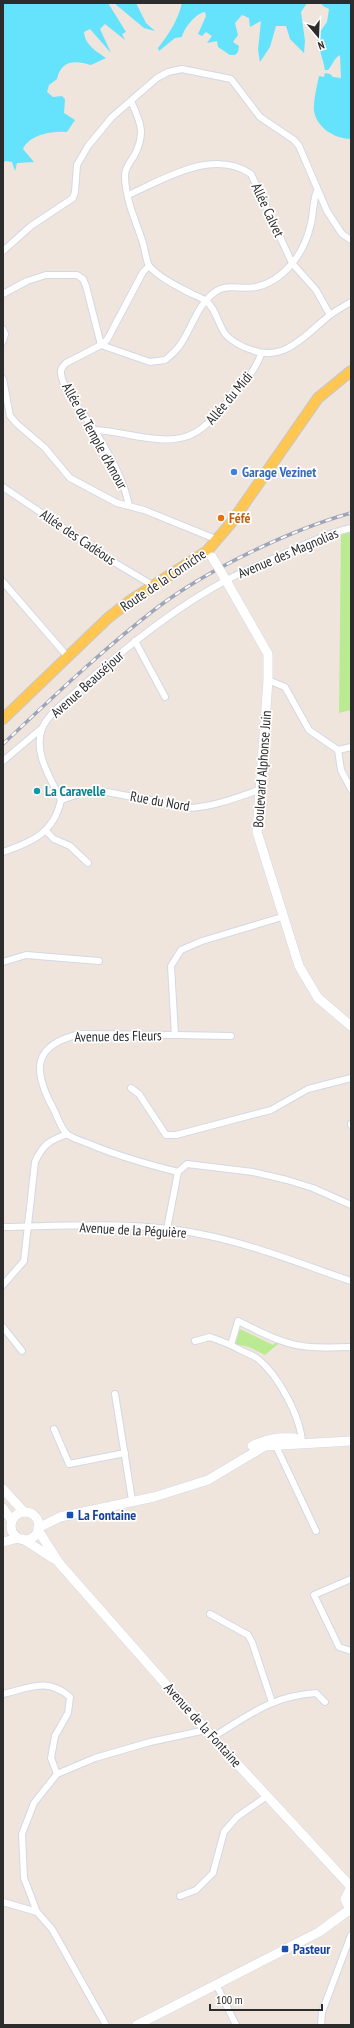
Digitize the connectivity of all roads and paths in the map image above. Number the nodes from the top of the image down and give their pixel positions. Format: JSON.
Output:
{"nodes":[{"id":1,"x":131,"y":101,"type":"junction"},
{"id":2,"x":317,"y":191,"type":"junction"},
{"id":3,"x":128,"y":195,"type":"junction"},
{"id":4,"x":351,"y":240,"type":"edge"},
{"id":5,"x":3,"y":251,"type":"edge"},
{"id":6,"x":292,"y":263,"type":"junction"},
{"id":7,"x":149,"y":266,"type":"junction"},
{"id":8,"x":3,"y":294,"type":"edge"},
{"id":9,"x":206,"y":301,"type":"junction"},
{"id":10,"x":351,"y":302,"type":"edge"},
{"id":11,"x":330,"y":315,"type":"junction"},
{"id":12,"x":3,"y":329,"type":"edge"},
{"id":13,"x":3,"y":341,"type":"edge"},
{"id":14,"x":101,"y":345,"type":"junction"},
{"id":15,"x":261,"y":354,"type":"junction"},
{"id":16,"x":351,"y":371,"type":"edge"},
{"id":17,"x":3,"y":379,"type":"edge"},
{"id":18,"x":95,"y":430,"type":"junction"},
{"id":19,"x":3,"y":487,"type":"edge"},
{"id":20,"x":129,"y":506,"type":"junction"},
{"id":21,"x":351,"y":528,"type":"edge"},
{"id":22,"x":218,"y":540,"type":"junction"},
{"id":23,"x":210,"y":554,"type":"junction"},
{"id":24,"x":225,"y":578,"type":"junction"},
{"id":25,"x":3,"y":582,"type":"edge"},
{"id":26,"x":154,"y":586,"type":"junction"},
{"id":27,"x":135,"y":642,"type":"junction"},
{"id":28,"x":67,"y":656,"type":"junction"},
{"id":29,"x":268,"y":680,"type":"junction"},
{"id":30,"x":165,"y":697,"type":"dead end"},
{"id":31,"x":3,"y":719,"type":"edge"},
{"id":32,"x":42,"y":728,"type":"junction"},
{"id":33,"x":351,"y":747,"type":"edge"},
{"id":34,"x":338,"y":750,"type":"junction"},
{"id":35,"x":3,"y":761,"type":"edge"},
{"id":36,"x":351,"y":789,"type":"edge"},
{"id":37,"x":259,"y":790,"type":"junction"},
{"id":38,"x":61,"y":800,"type":"junction"},
{"id":39,"x":46,"y":831,"type":"junction"},
{"id":40,"x":3,"y":852,"type":"edge"},
{"id":41,"x":88,"y":863,"type":"dead end"},
{"id":42,"x":282,"y":917,"type":"junction"},
{"id":43,"x":99,"y":961,"type":"dead end"},
{"id":44,"x":3,"y":962,"type":"edge"},
{"id":45,"x":351,"y":1026,"type":"edge"},
{"id":46,"x":175,"y":1035,"type":"junction"},
{"id":47,"x":231,"y":1036,"type":"dead end"},
{"id":48,"x":351,"y":1078,"type":"edge"},
{"id":49,"x":131,"y":1088,"type":"dead end"},
{"id":50,"x":67,"y":1134,"type":"junction"},
{"id":51,"x":178,"y":1172,"type":"junction"},
{"id":52,"x":351,"y":1205,"type":"edge"},
{"id":53,"x":3,"y":1227,"type":"edge"},
{"id":54,"x":29,"y":1227,"type":"junction"},
{"id":55,"x":167,"y":1229,"type":"junction"},
{"id":56,"x":351,"y":1281,"type":"edge"},
{"id":57,"x":3,"y":1285,"type":"edge"},
{"id":58,"x":3,"y":1327,"type":"edge"},
{"id":59,"x":195,"y":1341,"type":"dead end"},
{"id":60,"x":231,"y":1345,"type":"junction"},
{"id":61,"x":351,"y":1347,"type":"edge"},
{"id":62,"x":22,"y":1351,"type":"dead end"},
{"id":63,"x":115,"y":1394,"type":"dead end"},
{"id":64,"x":54,"y":1429,"type":"dead end"},
{"id":65,"x":302,"y":1440,"type":"junction"},
{"id":66,"x":351,"y":1441,"type":"edge"},
{"id":67,"x":275,"y":1444,"type":"junction"},
{"id":68,"x":124,"y":1453,"type":"junction"},
{"id":69,"x":193,"y":1485,"type":"junction"},
{"id":70,"x":3,"y":1490,"type":"edge"},
{"id":71,"x":132,"y":1500,"type":"junction"},
{"id":72,"x":3,"y":1508,"type":"edge"},
{"id":73,"x":24,"y":1512,"type":"junction"},
{"id":74,"x":36,"y":1517,"type":"junction"},
{"id":75,"x":60,"y":1517,"type":"junction"},
{"id":76,"x":12,"y":1525,"type":"junction"},
{"id":77,"x":38,"y":1529,"type":"junction"},
{"id":78,"x":316,"y":1531,"type":"dead end"},
{"id":79,"x":21,"y":1538,"type":"junction"},
{"id":80,"x":3,"y":1541,"type":"edge"},
{"id":81,"x":57,"y":1560,"type":"junction"},
{"id":82,"x":351,"y":1579,"type":"edge"},
{"id":83,"x":210,"y":1614,"type":"dead end"},
{"id":84,"x":351,"y":1651,"type":"edge"},
{"id":85,"x":3,"y":1694,"type":"edge"},
{"id":86,"x":272,"y":1702,"type":"junction"},
{"id":87,"x":325,"y":1702,"type":"dead end"},
{"id":88,"x":206,"y":1730,"type":"junction"},
{"id":89,"x":213,"y":1737,"type":"junction"},
{"id":90,"x":57,"y":1774,"type":"junction"},
{"id":91,"x":267,"y":1796,"type":"junction"},
{"id":92,"x":351,"y":1887,"type":"edge"},
{"id":93,"x":180,"y":1896,"type":"dead end"},
{"id":94,"x":3,"y":1902,"type":"edge"},
{"id":95,"x":350,"y":1911,"type":"edge"},
{"id":96,"x":37,"y":1912,"type":"junction"},
{"id":97,"x":351,"y":1935,"type":"edge"},
{"id":98,"x":216,"y":1984,"type":"junction"},
{"id":99,"x":106,"y":2025,"type":"edge"},
{"id":100,"x":137,"y":2025,"type":"edge"},
{"id":101,"x":236,"y":2025,"type":"edge"},
{"id":102,"x":321,"y":2025,"type":"edge"}],
"edges":[{"from":1,"to":2,"type":"street"},
{"from":1,"to":3,"type":"street"},
{"from":1,"to":5,"type":"street"},
{"from":2,"to":4,"type":"street"},
{"from":2,"to":6,"type":"street"},
{"from":3,"to":6,"type":"street","name":"Allée Calvet"},
{"from":3,"to":7,"type":"street"},
{"from":6,"to":9,"type":"street"},
{"from":6,"to":11,"type":"street","name":"Allée Calvet"},
{"from":7,"to":9,"type":"street"},
{"from":7,"to":14,"type":"street","name":"Allée du Temple d'Amour"},
{"from":8,"to":14,"type":"street"},
{"from":9,"to":14,"type":"street"},
{"from":9,"to":15,"type":"street"},
{"from":10,"to":11,"type":"street"},
{"from":11,"to":15,"type":"street"},
{"from":12,"to":13,"type":"street"},
{"from":14,"to":18,"type":"street","name":"Allée du Temple d'Amour"},
{"from":15,"to":18,"type":"street","name":"Allée du Midi"},
{"from":16,"to":22,"type":"main road","name":"Route de la Corniche"},
{"from":17,"to":20,"type":"street"},
{"from":18,"to":20,"type":"street","name":"Allée du Temple d'Amour"},
{"from":19,"to":26,"type":"street","name":"Allée des Cadéous"},
{"from":20,"to":22,"type":"street"},
{"from":21,"to":24,"type":"street","name":"Avenue des Magnolias"},
{"from":22,"to":23,"type":"main road","name":"Route de la Corniche"},
{"from":23,"to":24,"type":"street","name":"Boulevard Alphonse Juin","bridge":true},
{"from":23,"to":26,"type":"main road","name":"Route de la Corniche"},
{"from":24,"to":27,"type":"street","name":"Avenue Beauséjour"},
{"from":24,"to":29,"type":"street","name":"Boulevard Alphonse Juin"},
{"from":25,"to":28,"type":"street"},
{"from":26,"to":28,"type":"main road","name":"Route de la Corniche"},
{"from":27,"to":30,"type":"street"},
{"from":27,"to":32,"type":"street","name":"Avenue Beauséjour"},
{"from":28,"to":31,"type":"main road","name":"Route de la Corniche"},
{"from":29,"to":34,"type":"street"},
{"from":29,"to":37,"type":"street","name":"Boulevard Alphonse Juin"},
{"from":32,"to":35,"type":"street"},
{"from":32,"to":38,"type":"street","name":"Avenue Beauséjour"},
{"from":33,"to":34,"type":"street"},
{"from":34,"to":36,"type":"street"},
{"from":37,"to":38,"type":"street","name":"Rue du Nord"},
{"from":37,"to":42,"type":"street","name":"Boulevard Alphonse Juin"},
{"from":38,"to":39,"type":"street"},
{"from":39,"to":40,"type":"street"},
{"from":39,"to":41,"type":"street"},
{"from":42,"to":45,"type":"street","name":"Boulevard Alphonse Juin"},
{"from":42,"to":46,"type":"street","name":"Avenue des Fleurs"},
{"from":43,"to":44,"type":"street"},
{"from":46,"to":47,"type":"street"},
{"from":46,"to":50,"type":"street","name":"Avenue des Fleurs"},
{"from":48,"to":49,"type":"street"},
{"from":50,"to":51,"type":"street"},
{"from":50,"to":54,"type":"street"},
{"from":51,"to":52,"type":"street"},
{"from":51,"to":55,"type":"street"},
{"from":53,"to":54,"type":"street","name":"Avenue de la Péguière"},
{"from":54,"to":55,"type":"street","name":"Avenue de la Péguière"},
{"from":54,"to":57,"type":"street"},
{"from":55,"to":56,"type":"street","name":"Avenue de la Péguière"},
{"from":58,"to":62,"type":"street"},
{"from":59,"to":60,"type":"street"},
{"from":60,"to":61,"type":"street"},
{"from":60,"to":65,"type":"street"},
{"from":63,"to":68,"type":"street"},
{"from":64,"to":68,"type":"street"},
{"from":65,"to":66,"type":"street"},
{"from":65,"to":67,"type":"street"},
{"from":65,"to":69,"type":"street"},
{"from":67,"to":69,"type":"street"},
{"from":67,"to":78,"type":"street"},
{"from":68,"to":71,"type":"street"},
{"from":69,"to":71,"type":"street"},
{"from":70,"to":73,"type":"street"},
{"from":71,"to":75,"type":"street"},
{"from":72,"to":76,"type":"street"},
{"from":73,"to":74,"type":"street"},
{"from":73,"to":76,"type":"street"},
{"from":74,"to":75,"type":"street"},
{"from":74,"to":77,"type":"street"},
{"from":75,"to":77,"type":"street"},
{"from":76,"to":79,"type":"street"},
{"from":76,"to":80,"type":"street"},
{"from":77,"to":79,"type":"street"},
{"from":77,"to":81,"type":"street","name":"Avenue de la Fontaine"},
{"from":79,"to":80,"type":"street"},
{"from":79,"to":81,"type":"street","name":"Avenue de la Fontaine"},
{"from":81,"to":88,"type":"street","name":"Avenue de la Fontaine"},
{"from":82,"to":84,"type":"street"},
{"from":83,"to":86,"type":"street"},
{"from":85,"to":90,"type":"street"},
{"from":86,"to":87,"type":"street"},
{"from":86,"to":89,"type":"street"},
{"from":88,"to":89,"type":"street","name":"Avenue de la Fontaine"},
{"from":88,"to":90,"type":"street"},
{"from":89,"to":91,"type":"street","name":"Avenue de la Fontaine"},
{"from":90,"to":96,"type":"street"},
{"from":91,"to":92,"type":"street","name":"Avenue de la Fontaine"},
{"from":91,"to":93,"type":"street"},
{"from":92,"to":95,"type":"street"},
{"from":94,"to":96,"type":"street"},
{"from":95,"to":98,"type":"street"},
{"from":96,"to":99,"type":"street"},
{"from":97,"to":102,"type":"street"},
{"from":98,"to":100,"type":"street"},
{"from":98,"to":101,"type":"street"}]}
